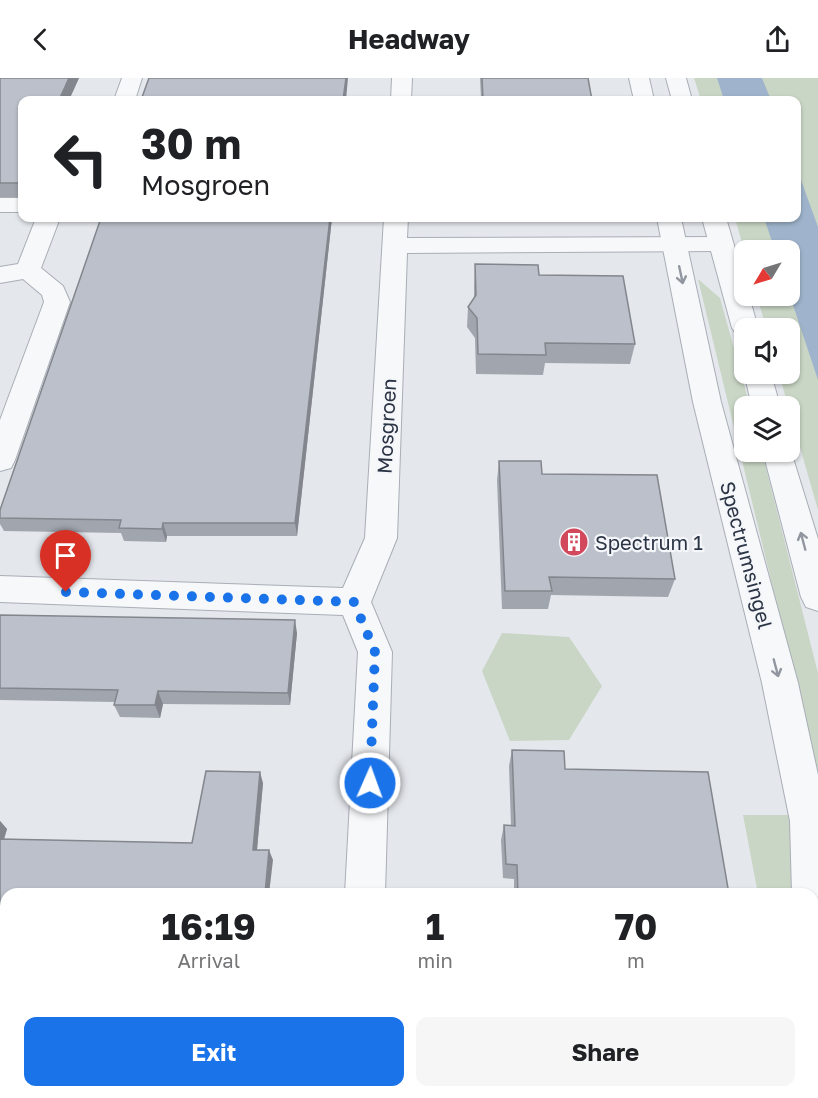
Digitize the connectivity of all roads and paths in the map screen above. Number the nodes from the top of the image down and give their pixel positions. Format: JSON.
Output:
{"nodes":[{"id":1,"x":132,"y":78,"type":"edge"},
{"id":2,"x":402,"y":78,"type":"edge"},
{"id":3,"x":639,"y":78,"type":"edge"},
{"id":4,"x":676,"y":78,"type":"edge"},
{"id":5,"x":126,"y":96,"type":"edge"},
{"id":6,"x":401,"y":96,"type":"edge"},
{"id":7,"x":643,"y":96,"type":"edge"},
{"id":8,"x":681,"y":96,"type":"edge"},
{"id":9,"x":0,"y":205,"type":"edge"},
{"id":10,"x":18,"y":205,"type":"edge"},
{"id":11,"x":46,"y":222,"type":"edge"},
{"id":12,"x":715,"y":222,"type":"edge"},
{"id":13,"x":395,"y":231,"type":"edge"},
{"id":14,"x":672,"y":231,"type":"edge"},
{"id":15,"x":721,"y":244,"type":"junction"},
{"id":16,"x":28,"y":270,"type":"junction"},
{"id":17,"x":0,"y":274,"type":"edge"},
{"id":18,"x":742,"y":318,"type":"edge"},
{"id":19,"x":0,"y":460,"type":"edge"},
{"id":20,"x":781,"y":462,"type":"edge"},
{"id":21,"x":0,"y":589,"type":"edge"},
{"id":22,"x":818,"y":597,"type":"edge"},
{"id":23,"x":354,"y":602,"type":"junction"},
{"id":24,"x":365,"y":888,"type":"edge"},
{"id":25,"x":812,"y":888,"type":"edge"}],
"edges":[{"from":1,"to":5,"type":"street"},
{"from":2,"to":6,"type":"street"},
{"from":3,"to":7,"type":"street"},
{"from":4,"to":8,"type":"street"},
{"from":9,"to":10,"type":"street"},
{"from":11,"to":16,"type":"street"},
{"from":12,"to":15,"type":"street"},
{"from":13,"to":14,"type":"street","name":"Mosgroen"},
{"from":13,"to":23,"type":"street","name":"Mosgroen"},
{"from":14,"to":15,"type":"street","name":"Mosgroen"},
{"from":14,"to":25,"type":"street","name":"Spectrumsingel","one_way":true},
{"from":15,"to":18,"type":"street"},
{"from":16,"to":17,"type":"street"},
{"from":16,"to":19,"type":"street"},
{"from":22,"to":20,"type":"street","one_way":true},
{"from":21,"to":23,"type":"street"},
{"from":23,"to":24,"type":"street"}]}
